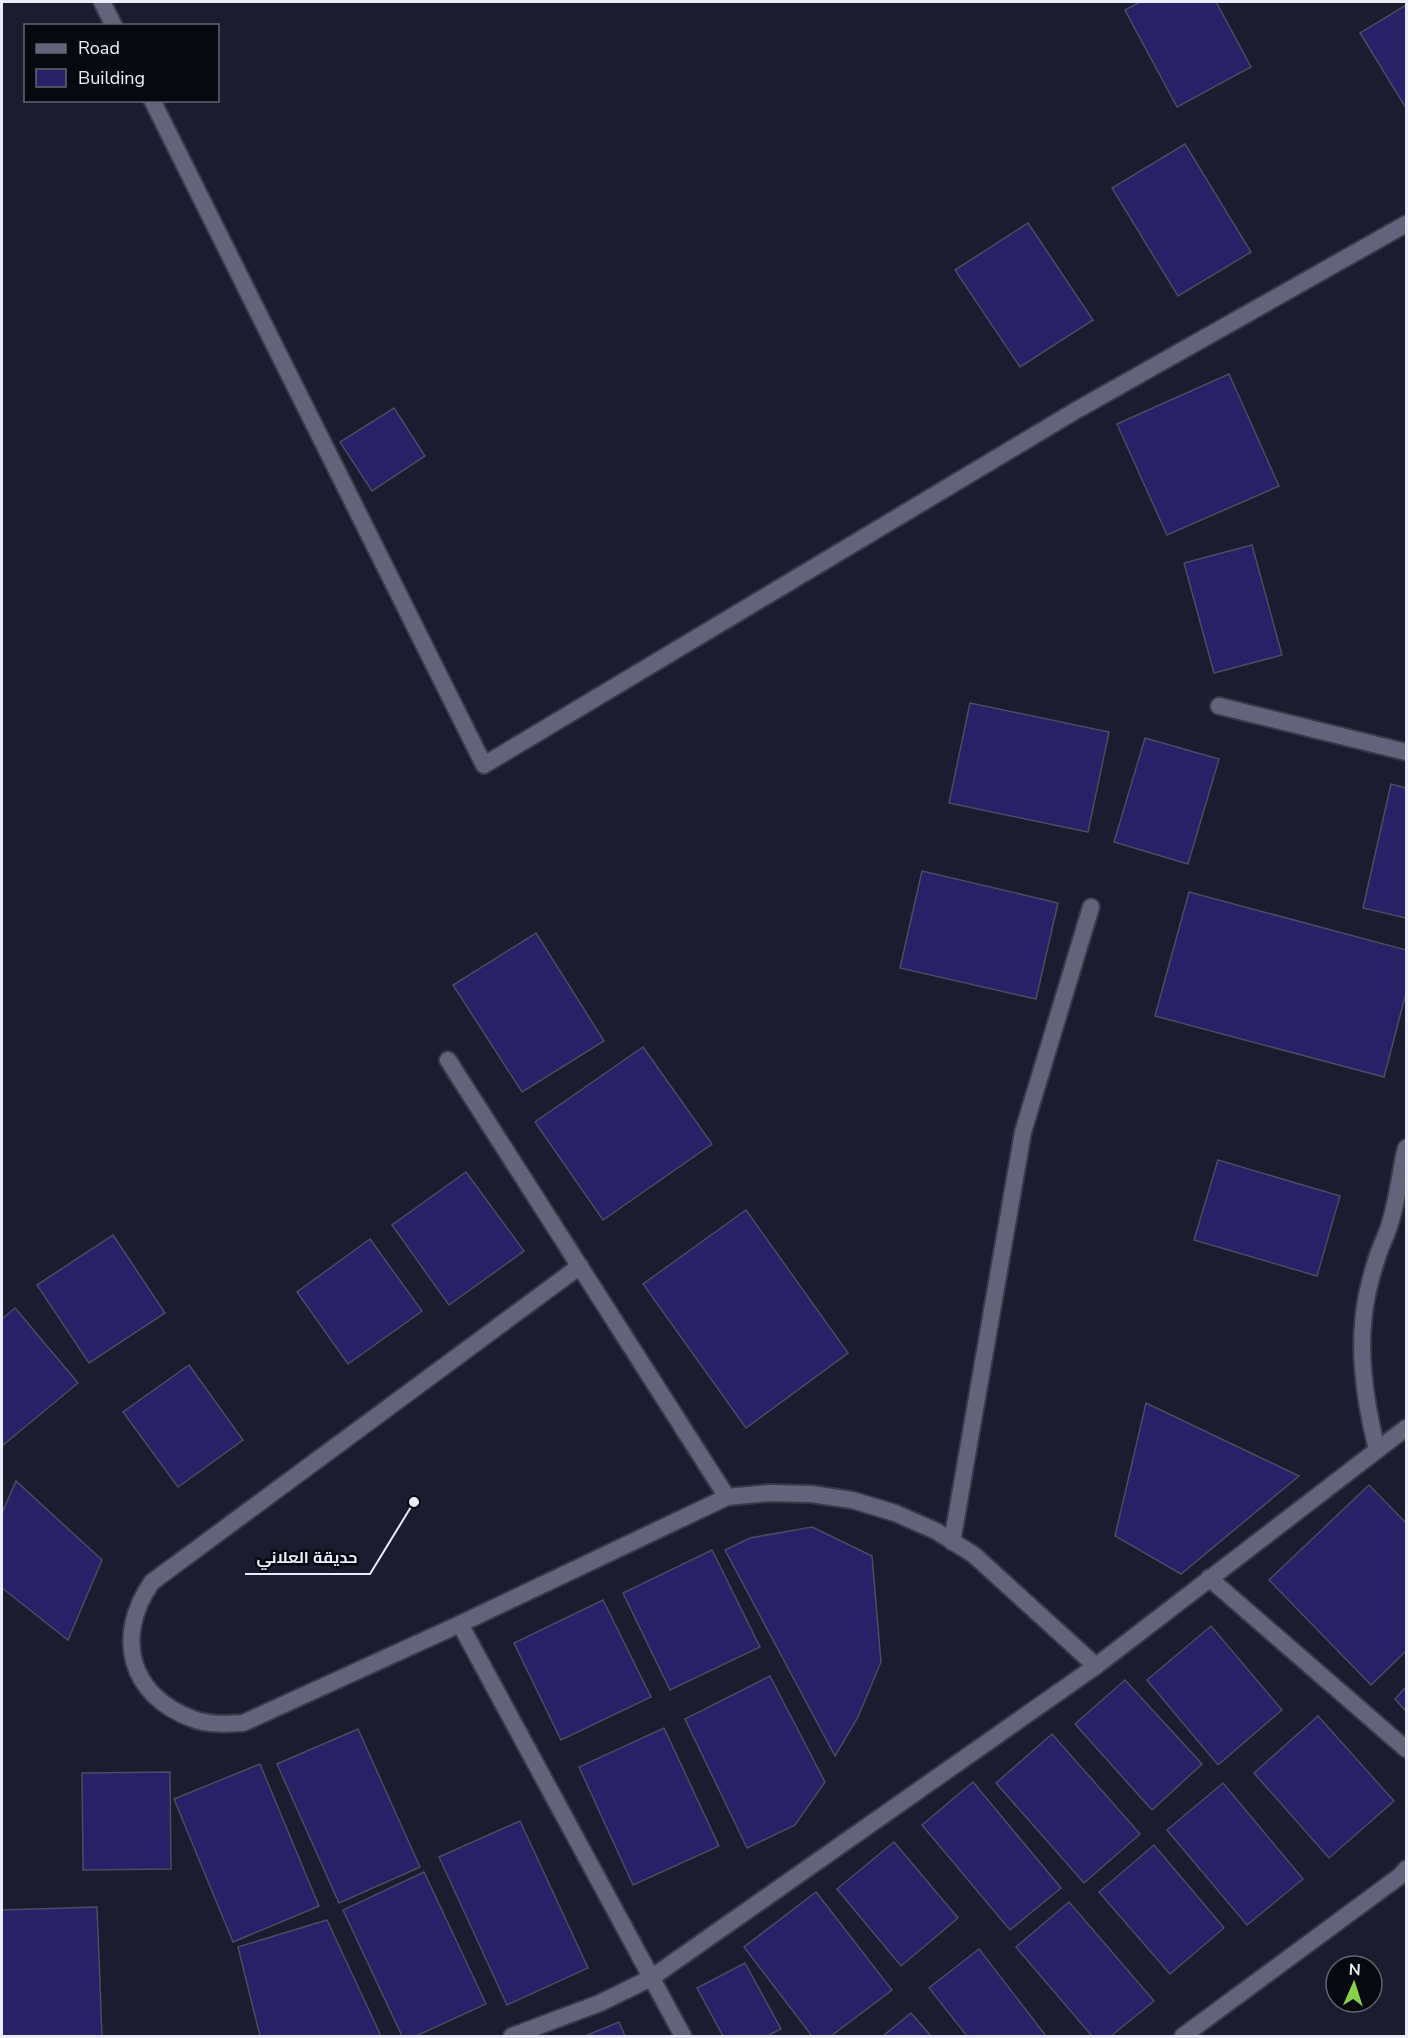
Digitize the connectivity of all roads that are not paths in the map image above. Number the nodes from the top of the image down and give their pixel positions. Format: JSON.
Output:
{"nodes":[{"id":1,"x":102,"y":2,"type":"edge"},
{"id":2,"x":113,"y":24,"type":"edge"},
{"id":3,"x":153,"y":102,"type":"edge"},
{"id":4,"x":1407,"y":224,"type":"edge"},
{"id":5,"x":1220,"y":706,"type":"dead end"},
{"id":6,"x":1407,"y":752,"type":"edge"},
{"id":7,"x":1091,"y":907,"type":"dead end"},
{"id":8,"x":448,"y":1060,"type":"dead end"},
{"id":9,"x":1407,"y":1148,"type":"edge"},
{"id":10,"x":580,"y":1266,"type":"junction"},
{"id":11,"x":1407,"y":1428,"type":"edge"},
{"id":12,"x":1377,"y":1450,"type":"junction"},
{"id":13,"x":727,"y":1497,"type":"junction"},
{"id":14,"x":952,"y":1542,"type":"junction"},
{"id":15,"x":1209,"y":1578,"type":"junction"},
{"id":16,"x":460,"y":1624,"type":"junction"},
{"id":17,"x":1096,"y":1666,"type":"junction"},
{"id":18,"x":1407,"y":1749,"type":"edge"},
{"id":19,"x":1404,"y":1873,"type":"edge"},
{"id":20,"x":651,"y":1978,"type":"junction"},
{"id":21,"x":512,"y":2037,"type":"edge"},
{"id":22,"x":683,"y":2037,"type":"edge"},
{"id":23,"x":1183,"y":2037,"type":"edge"}],
"edges":[{"from":1,"to":2,"type":"street"},
{"from":3,"to":4,"type":"street"},
{"from":5,"to":6,"type":"street"},
{"from":7,"to":14,"type":"street"},
{"from":8,"to":10,"type":"street"},
{"from":9,"to":12,"type":"street"},
{"from":10,"to":13,"type":"street"},
{"from":10,"to":16,"type":"street"},
{"from":11,"to":12,"type":"street"},
{"from":12,"to":15,"type":"street"},
{"from":13,"to":14,"type":"street"},
{"from":13,"to":16,"type":"street"},
{"from":14,"to":17,"type":"street"},
{"from":15,"to":17,"type":"street"},
{"from":15,"to":18,"type":"street"},
{"from":16,"to":20,"type":"street"},
{"from":17,"to":20,"type":"street"},
{"from":19,"to":23,"type":"street"},
{"from":20,"to":21,"type":"street"},
{"from":20,"to":22,"type":"street"}]}
